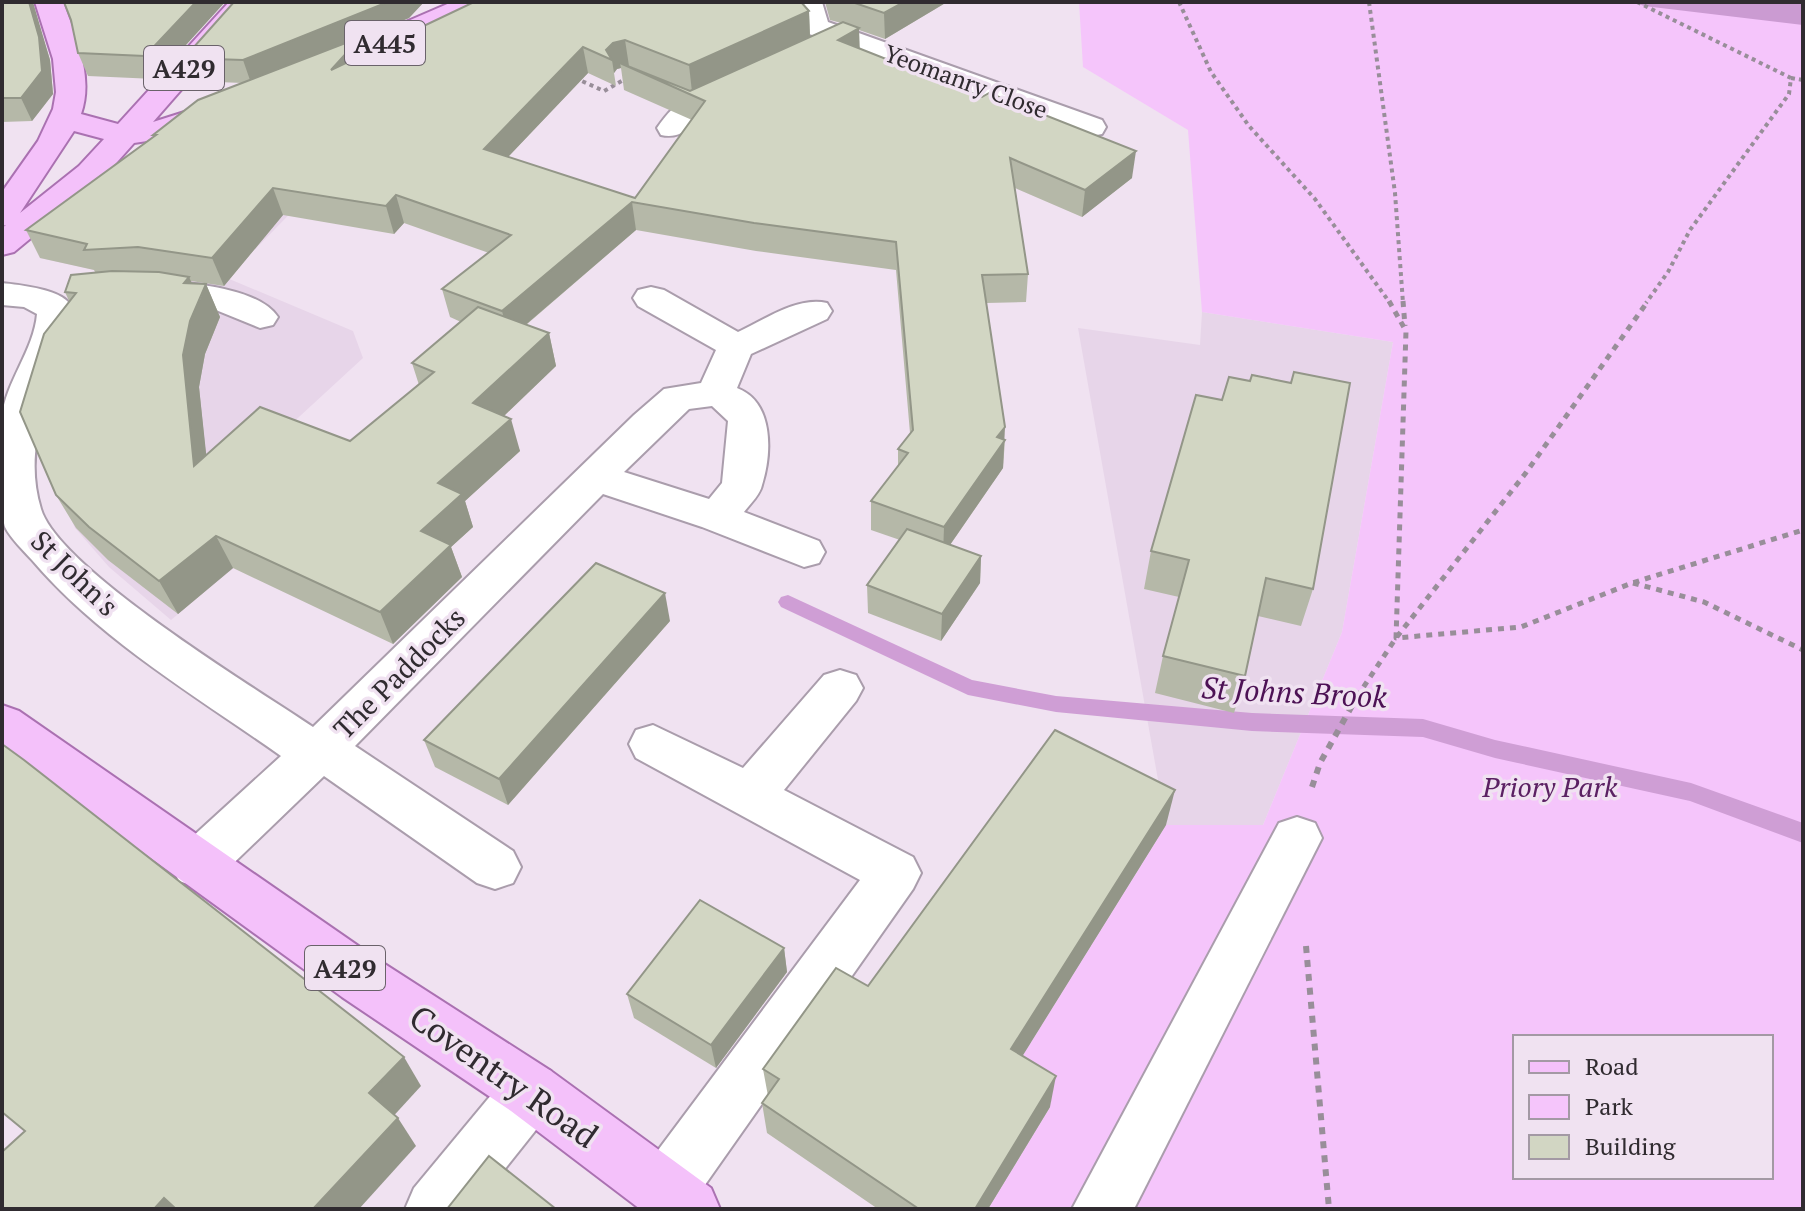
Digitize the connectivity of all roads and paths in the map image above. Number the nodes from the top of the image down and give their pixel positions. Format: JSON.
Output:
{"nodes":[{"id":1,"x":49,"y":2,"type":"edge"},
{"id":2,"x":244,"y":2,"type":"edge"},
{"id":3,"x":475,"y":2,"type":"edge"},
{"id":4,"x":808,"y":2,"type":"edge"},
{"id":5,"x":1179,"y":2,"type":"edge"},
{"id":6,"x":1369,"y":2,"type":"edge"},
{"id":7,"x":1637,"y":2,"type":"edge"},
{"id":8,"x":839,"y":37,"type":"junction"},
{"id":9,"x":800,"y":56,"type":"edge"},
{"id":10,"x":565,"y":74,"type":"edge"},
{"id":11,"x":628,"y":78,"type":"joint"},
{"id":12,"x":1791,"y":78,"type":"junction"},
{"id":13,"x":1803,"y":80,"type":"edge"},
{"id":14,"x":280,"y":85,"type":"edge"},
{"id":15,"x":721,"y":92,"type":"edge"},
{"id":16,"x":239,"y":102,"type":"edge"},
{"id":17,"x":67,"y":107,"type":"junction"},
{"id":18,"x":1091,"y":127,"type":"dead end"},
{"id":19,"x":126,"y":135,"type":"junction"},
{"id":20,"x":2,"y":216,"type":"edge"},
{"id":21,"x":2,"y":245,"type":"edge"},
{"id":22,"x":125,"y":290,"type":"edge"},
{"id":23,"x":2,"y":294,"type":"edge"},
{"id":24,"x":651,"y":298,"type":"dead end"},
{"id":25,"x":814,"y":311,"type":"dead end"},
{"id":26,"x":260,"y":317,"type":"dead end"},
{"id":27,"x":1406,"y":331,"type":"junction"},
{"id":28,"x":736,"y":347,"type":"junction"},
{"id":29,"x":715,"y":394,"type":"junction"},
{"id":30,"x":597,"y":477,"type":"junction"},
{"id":31,"x":717,"y":517,"type":"junction"},
{"id":32,"x":1803,"y":530,"type":"edge"},
{"id":33,"x":804,"y":552,"type":"dead end"},
{"id":34,"x":1632,"y":583,"type":"junction"},
{"id":35,"x":1396,"y":638,"type":"junction"},
{"id":36,"x":1803,"y":650,"type":"edge"},
{"id":37,"x":840,"y":688,"type":"dead end"},
{"id":38,"x":2,"y":724,"type":"edge"},
{"id":39,"x":653,"y":744,"type":"dead end"},
{"id":40,"x":1328,"y":750,"type":"dead end"},
{"id":41,"x":318,"y":752,"type":"junction"},
{"id":42,"x":749,"y":796,"type":"junction"},
{"id":43,"x":1297,"y":838,"type":"dead end"},
{"id":44,"x":197,"y":865,"type":"junction"},
{"id":45,"x":495,"y":867,"type":"dead end"},
{"id":46,"x":1306,"y":944,"type":"dead end"},
{"id":47,"x":531,"y":1091,"type":"junction"},
{"id":48,"x":678,"y":1200,"type":"edge"},
{"id":49,"x":435,"y":1209,"type":"edge"},
{"id":50,"x":1102,"y":1209,"type":"edge"},
{"id":51,"x":1329,"y":1209,"type":"edge"}],
"edges":[{"from":1,"to":17,"type":"main road"},
{"from":2,"to":19,"type":"main road","number":"A429"},
{"from":3,"to":14,"type":"main road","number":"A445"},
{"from":4,"to":8,"type":"street","name":"Yeomanry Close"},
{"from":5,"to":27,"type":"path"},
{"from":6,"to":27,"type":"path"},
{"from":7,"to":12,"type":"path"},
{"from":8,"to":9,"type":"street"},
{"from":8,"to":18,"type":"street","name":"Yeomanry Close"},
{"from":10,"to":11,"type":"path"},
{"from":11,"to":15,"type":"street"},
{"from":12,"to":13,"type":"path"},
{"from":12,"to":35,"type":"path"},
{"from":16,"to":19,"type":"main road"},
{"from":17,"to":19,"type":"main road"},
{"from":17,"to":20,"type":"main road"},
{"from":19,"to":21,"type":"main road","number":"A429"},
{"from":22,"to":26,"type":"street"},
{"from":23,"to":41,"type":"street","name":"St John's"},
{"from":24,"to":28,"type":"street"},
{"from":25,"to":28,"type":"street"},
{"from":27,"to":35,"type":"path"},
{"from":28,"to":29,"type":"street"},
{"from":29,"to":30,"type":"street","name":"The Paddocks"},
{"from":29,"to":31,"type":"street"},
{"from":30,"to":31,"type":"street"},
{"from":30,"to":41,"type":"street","name":"The Paddocks"},
{"from":31,"to":33,"type":"street"},
{"from":32,"to":34,"type":"path"},
{"from":34,"to":35,"type":"path"},
{"from":34,"to":36,"type":"path"},
{"from":35,"to":40,"type":"path"},
{"from":37,"to":42,"type":"street"},
{"from":38,"to":44,"type":"main road","name":"Coventry Road","number":"A429"},
{"from":39,"to":42,"type":"street"},
{"from":41,"to":44,"type":"street","name":"The Paddocks"},
{"from":41,"to":45,"type":"street","name":"St John's"},
{"from":42,"to":48,"type":"street"},
{"from":43,"to":50,"type":"street"},
{"from":44,"to":47,"type":"main road","name":"Coventry Road","number":"A429"},
{"from":46,"to":51,"type":"path"},
{"from":47,"to":48,"type":"main road","name":"Coventry Road","number":"A429"},
{"from":47,"to":49,"type":"street"}]}
